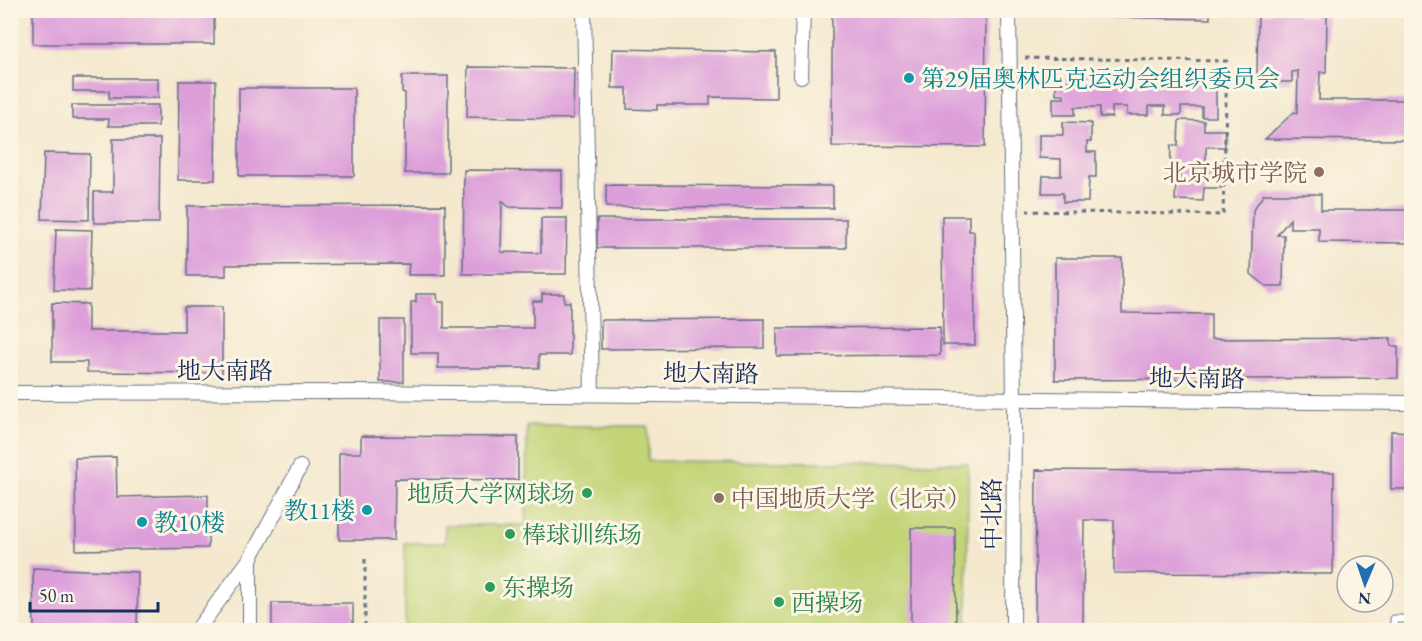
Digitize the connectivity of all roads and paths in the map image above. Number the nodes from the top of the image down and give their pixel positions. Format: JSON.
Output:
{"nodes":[{"id":1,"x":584,"y":10,"type":"edge"},
{"id":2,"x":803,"y":10,"type":"edge"},
{"id":3,"x":1010,"y":10,"type":"edge"},
{"id":4,"x":1019,"y":58,"type":"dead end"},
{"id":5,"x":801,"y":76,"type":"dead end"},
{"id":6,"x":1012,"y":211,"type":"junction"},
{"id":7,"x":10,"y":393,"type":"edge"},
{"id":8,"x":592,"y":394,"type":"junction"},
{"id":9,"x":1014,"y":398,"type":"junction"},
{"id":10,"x":1412,"y":403,"type":"edge"},
{"id":11,"x":300,"y":467,"type":"dead end"},
{"id":12,"x":365,"y":559,"type":"dead end"},
{"id":13,"x":249,"y":560,"type":"junction"},
{"id":14,"x":1412,"y":619,"type":"edge"},
{"id":15,"x":197,"y":630,"type":"edge"},
{"id":16,"x":250,"y":630,"type":"edge"},
{"id":17,"x":365,"y":630,"type":"edge"},
{"id":18,"x":1013,"y":630,"type":"edge"},
{"id":19,"x":1394,"y":630,"type":"edge"}],
"edges":[{"from":1,"to":8,"type":"street"},
{"from":2,"to":5,"type":"street"},
{"from":3,"to":6,"type":"street","name":"中北路"},
{"from":4,"to":6,"type":"path"},
{"from":6,"to":9,"type":"street","name":"中北路"},
{"from":7,"to":8,"type":"street","name":"地大南路"},
{"from":8,"to":9,"type":"street","name":"地大南路"},
{"from":9,"to":10,"type":"street","name":"地大南路"},
{"from":9,"to":18,"type":"street","name":"中北路"},
{"from":11,"to":13,"type":"street"},
{"from":12,"to":17,"type":"path"},
{"from":13,"to":15,"type":"street"},
{"from":13,"to":16,"type":"street"},
{"from":14,"to":19,"type":"lane"}]}
